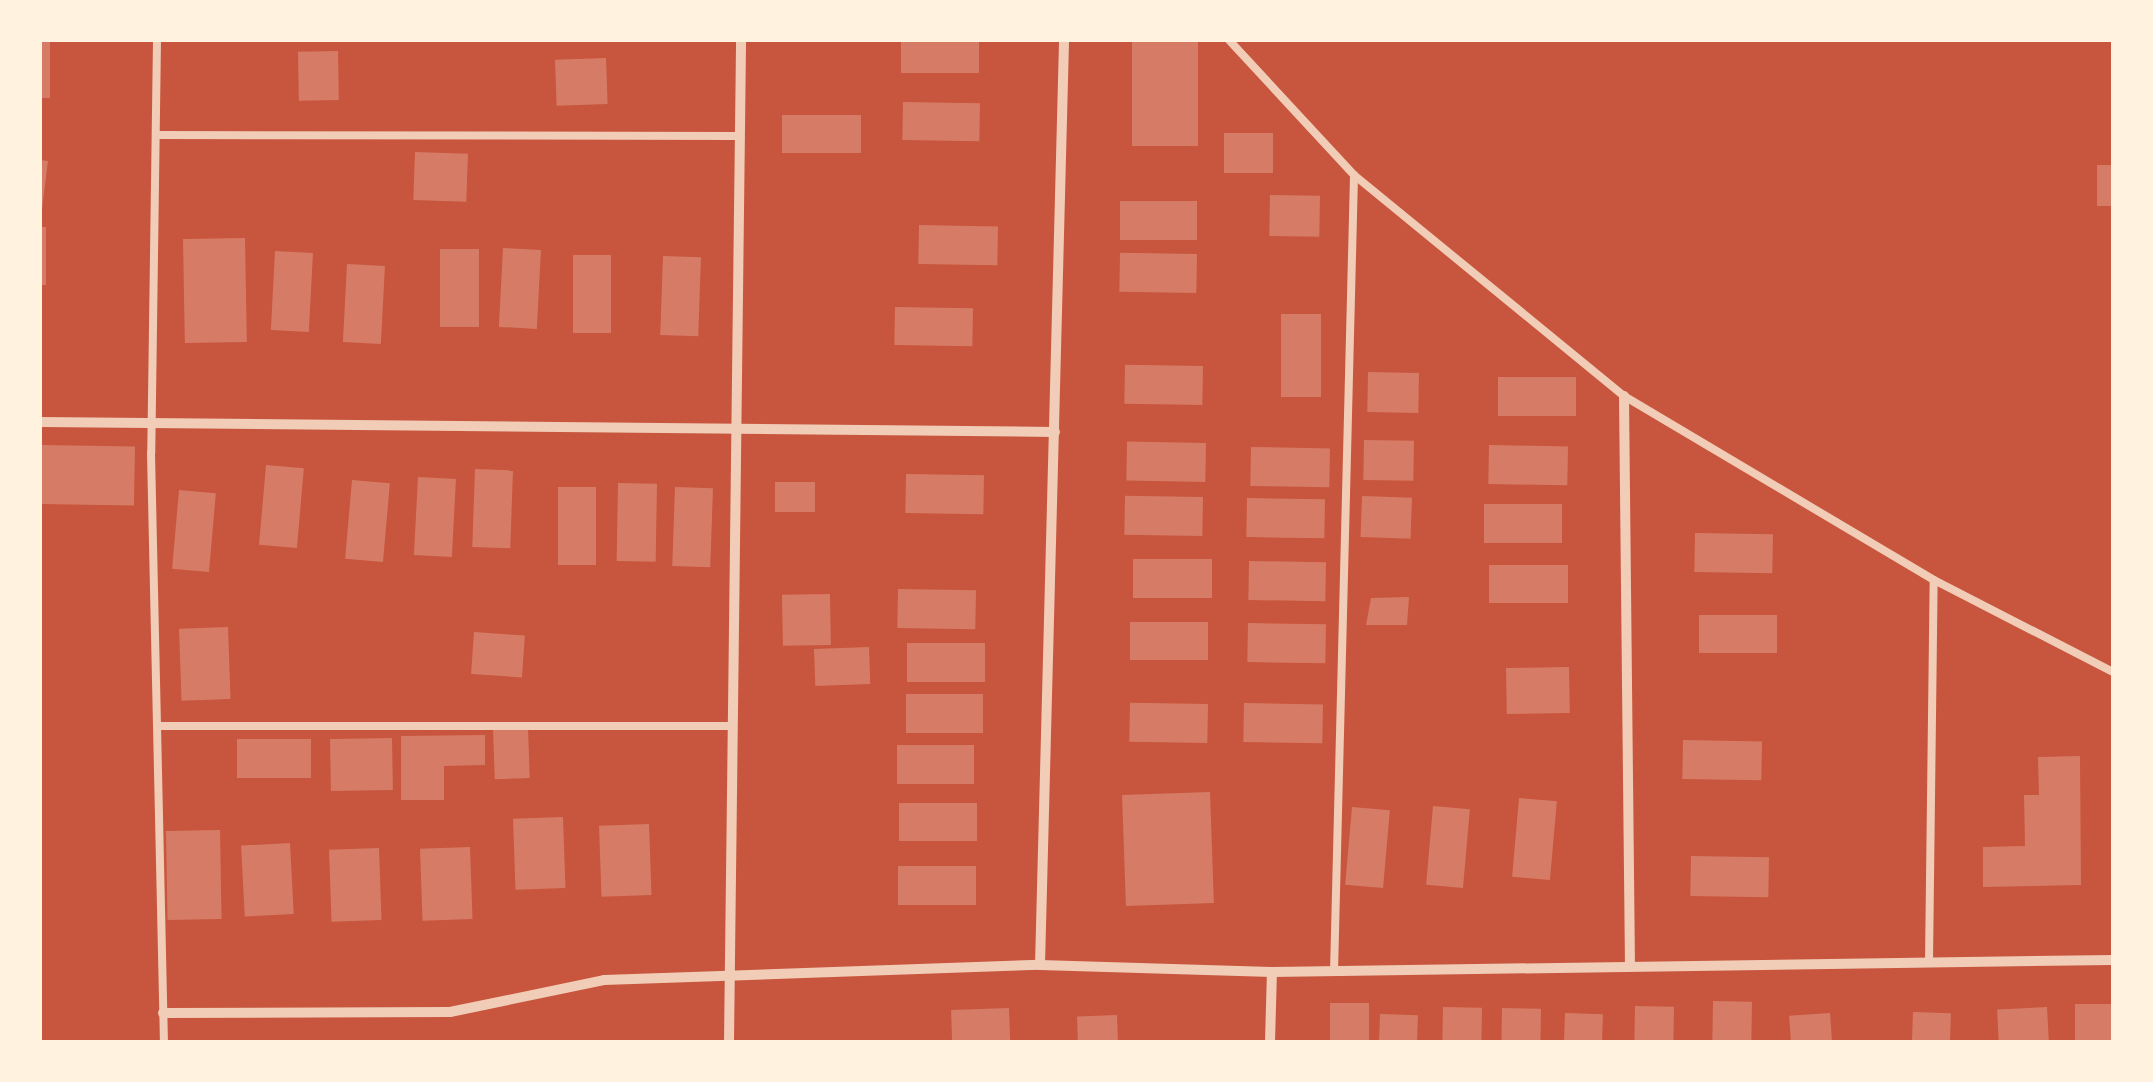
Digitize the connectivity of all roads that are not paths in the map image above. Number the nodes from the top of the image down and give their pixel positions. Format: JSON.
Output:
{"nodes":[{"id":1,"x":157,"y":40,"type":"edge"},
{"id":2,"x":741,"y":40,"type":"edge"},
{"id":3,"x":1064,"y":40,"type":"edge"},
{"id":4,"x":1229,"y":40,"type":"edge"},
{"id":5,"x":160,"y":135,"type":"junction"},
{"id":6,"x":739,"y":136,"type":"junction"},
{"id":7,"x":1354,"y":175,"type":"junction"},
{"id":8,"x":1624,"y":396,"type":"junction"},
{"id":9,"x":40,"y":422,"type":"edge"},
{"id":10,"x":151,"y":425,"type":"junction"},
{"id":11,"x":1055,"y":432,"type":"junction"},
{"id":12,"x":736,"y":436,"type":"junction"},
{"id":13,"x":1934,"y":580,"type":"junction"},
{"id":14,"x":2113,"y":672,"type":"edge"},
{"id":15,"x":156,"y":726,"type":"junction"},
{"id":16,"x":733,"y":726,"type":"junction"},
{"id":17,"x":2113,"y":960,"type":"edge"},
{"id":18,"x":1929,"y":962,"type":"junction"},
{"id":19,"x":1630,"y":965,"type":"junction"},
{"id":20,"x":1040,"y":966,"type":"junction"},
{"id":21,"x":1272,"y":972,"type":"junction"},
{"id":22,"x":1334,"y":972,"type":"junction"},
{"id":23,"x":730,"y":976,"type":"junction"},
{"id":24,"x":163,"y":1012,"type":"junction"},
{"id":25,"x":164,"y":1042,"type":"edge"},
{"id":26,"x":730,"y":1042,"type":"edge"},
{"id":27,"x":1270,"y":1042,"type":"edge"}],
"edges":[{"from":1,"to":5,"type":"lane"},
{"from":2,"to":6,"type":"street"},
{"from":3,"to":11,"type":"street"},
{"from":4,"to":7,"type":"lane"},
{"from":5,"to":6,"type":"lane"},
{"from":5,"to":10,"type":"lane"},
{"from":6,"to":12,"type":"street"},
{"from":7,"to":8,"type":"lane"},
{"from":7,"to":22,"type":"lane"},
{"from":8,"to":13,"type":"lane"},
{"from":8,"to":19,"type":"street"},
{"from":9,"to":10,"type":"street"},
{"from":10,"to":12,"type":"street"},
{"from":10,"to":15,"type":"lane"},
{"from":11,"to":12,"type":"street"},
{"from":11,"to":20,"type":"street"},
{"from":12,"to":16,"type":"street"},
{"from":13,"to":14,"type":"lane"},
{"from":13,"to":18,"type":"lane"},
{"from":15,"to":16,"type":"lane"},
{"from":15,"to":24,"type":"lane"},
{"from":16,"to":23,"type":"street"},
{"from":17,"to":18,"type":"street"},
{"from":18,"to":19,"type":"street"},
{"from":19,"to":22,"type":"street"},
{"from":20,"to":21,"type":"street"},
{"from":20,"to":23,"type":"street"},
{"from":21,"to":22,"type":"street"},
{"from":21,"to":27,"type":"street"},
{"from":23,"to":24,"type":"street"},
{"from":23,"to":26,"type":"street"},
{"from":24,"to":25,"type":"lane"}]}
